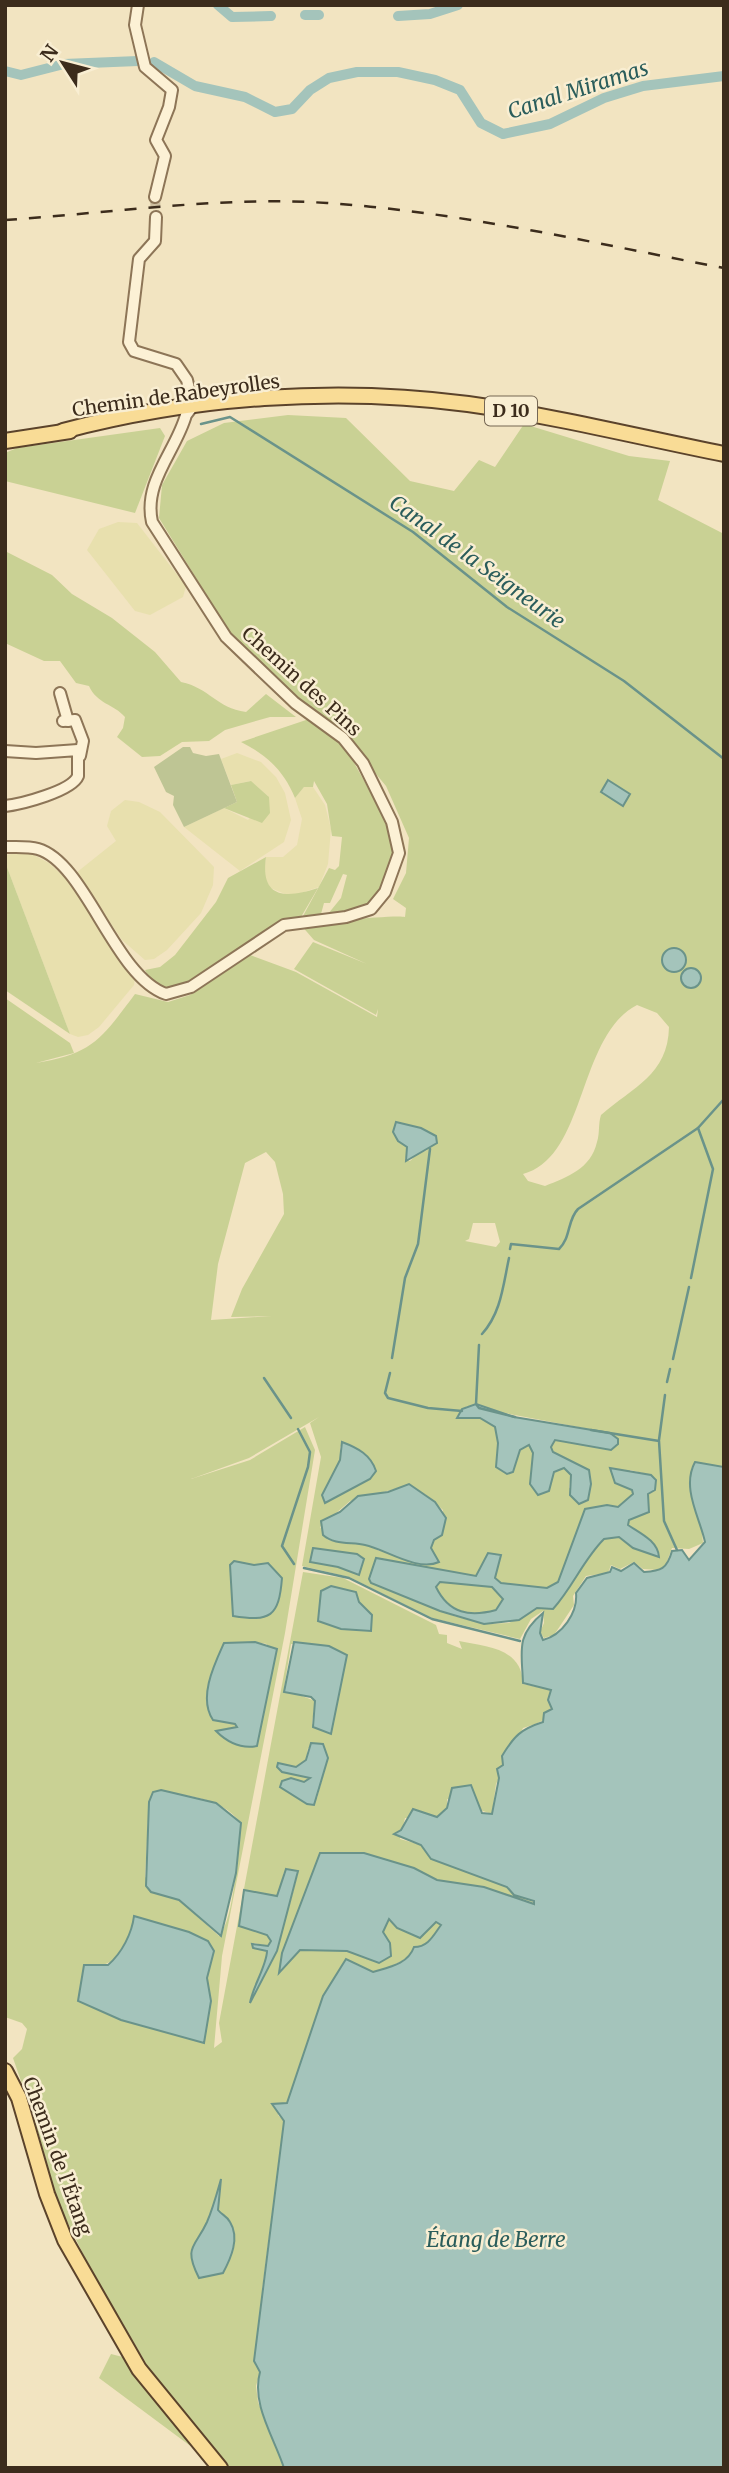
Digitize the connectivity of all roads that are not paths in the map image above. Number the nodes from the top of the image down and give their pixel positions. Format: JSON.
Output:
{"nodes":[{"id":1,"x":138,"y":5,"type":"edge"},
{"id":2,"x":155,"y":197,"type":"tunnel mouth"},
{"id":3,"x":156,"y":217,"type":"tunnel mouth"},
{"id":4,"x":295,"y":397,"type":"junction"},
{"id":5,"x":190,"y":412,"type":"junction"},
{"id":6,"x":63,"y":431,"type":"junction"},
{"id":7,"x":5,"y":441,"type":"edge"},
{"id":8,"x":724,"y":454,"type":"edge"},
{"id":9,"x":60,"y":693,"type":"dead end"},
{"id":10,"x":5,"y":751,"type":"edge"},
{"id":11,"x":78,"y":766,"type":"junction"},
{"id":12,"x":5,"y":806,"type":"edge"},
{"id":13,"x":5,"y":847,"type":"edge"},
{"id":14,"x":5,"y":2071,"type":"edge"},
{"id":15,"x":220,"y":2468,"type":"edge"}],
"edges":[{"from":1,"to":2,"type":"street"},
{"from":3,"to":5,"type":"street"},
{"from":4,"to":5,"type":"main road","name":"Chemin de Rabeyrolles","number":"D 10"},
{"from":4,"to":5,"type":"main road","name":"Chemin de Rabeyrolles","number":"D 10"},
{"from":4,"to":8,"type":"main road","name":"Chemin de Rabeyrolles","number":"D 10"},
{"from":5,"to":6,"type":"main road","name":"Chemin de Rabeyrolles","number":"D 10"},
{"from":5,"to":6,"type":"main road","name":"Chemin de Rabeyrolles","number":"D 10"},
{"from":5,"to":13,"type":"street","name":"Chemin des Pins"},
{"from":6,"to":7,"type":"main road","name":"Chemin de Rabeyrolles","number":"D 10"},
{"from":9,"to":11,"type":"street"},
{"from":10,"to":11,"type":"street"},
{"from":11,"to":12,"type":"street"},
{"from":14,"to":15,"type":"main road","name":"Chemin de l’Étang"}]}
